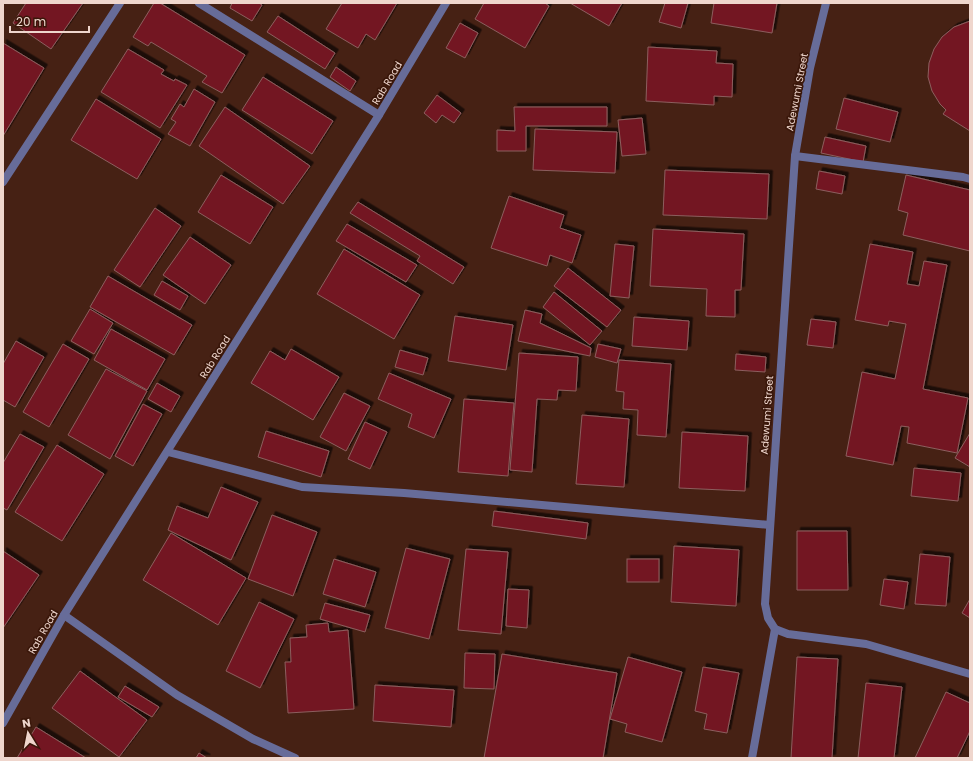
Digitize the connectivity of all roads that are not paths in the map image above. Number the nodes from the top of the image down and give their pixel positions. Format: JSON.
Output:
{"nodes":[{"id":1,"x":120,"y":3,"type":"edge"},
{"id":2,"x":199,"y":3,"type":"edge"},
{"id":3,"x":446,"y":3,"type":"edge"},
{"id":4,"x":826,"y":3,"type":"edge"},
{"id":5,"x":379,"y":115,"type":"junction"},
{"id":6,"x":795,"y":156,"type":"junction"},
{"id":7,"x":970,"y":179,"type":"edge"},
{"id":8,"x":3,"y":182,"type":"edge"},
{"id":9,"x":168,"y":452,"type":"junction"},
{"id":10,"x":770,"y":525,"type":"junction"},
{"id":11,"x":64,"y":615,"type":"junction"},
{"id":12,"x":775,"y":629,"type":"junction"},
{"id":13,"x":970,"y":674,"type":"edge"},
{"id":14,"x":3,"y":723,"type":"edge"},
{"id":15,"x":294,"y":758,"type":"edge"},
{"id":16,"x":752,"y":758,"type":"edge"}],
"edges":[{"from":1,"to":8,"type":"street"},
{"from":2,"to":5,"type":"street"},
{"from":3,"to":5,"type":"street","name":"Rab Road"},
{"from":4,"to":6,"type":"street","name":"Adewumi Street"},
{"from":5,"to":9,"type":"street","name":"Rab Road"},
{"from":6,"to":7,"type":"street"},
{"from":6,"to":10,"type":"street","name":"Adewumi Street"},
{"from":9,"to":10,"type":"street"},
{"from":9,"to":11,"type":"street","name":"Rab Road"},
{"from":10,"to":12,"type":"street","name":"Adewumi Street"},
{"from":11,"to":14,"type":"street","name":"Rab Road"},
{"from":11,"to":15,"type":"street"},
{"from":12,"to":13,"type":"street"},
{"from":12,"to":16,"type":"street"}]}
